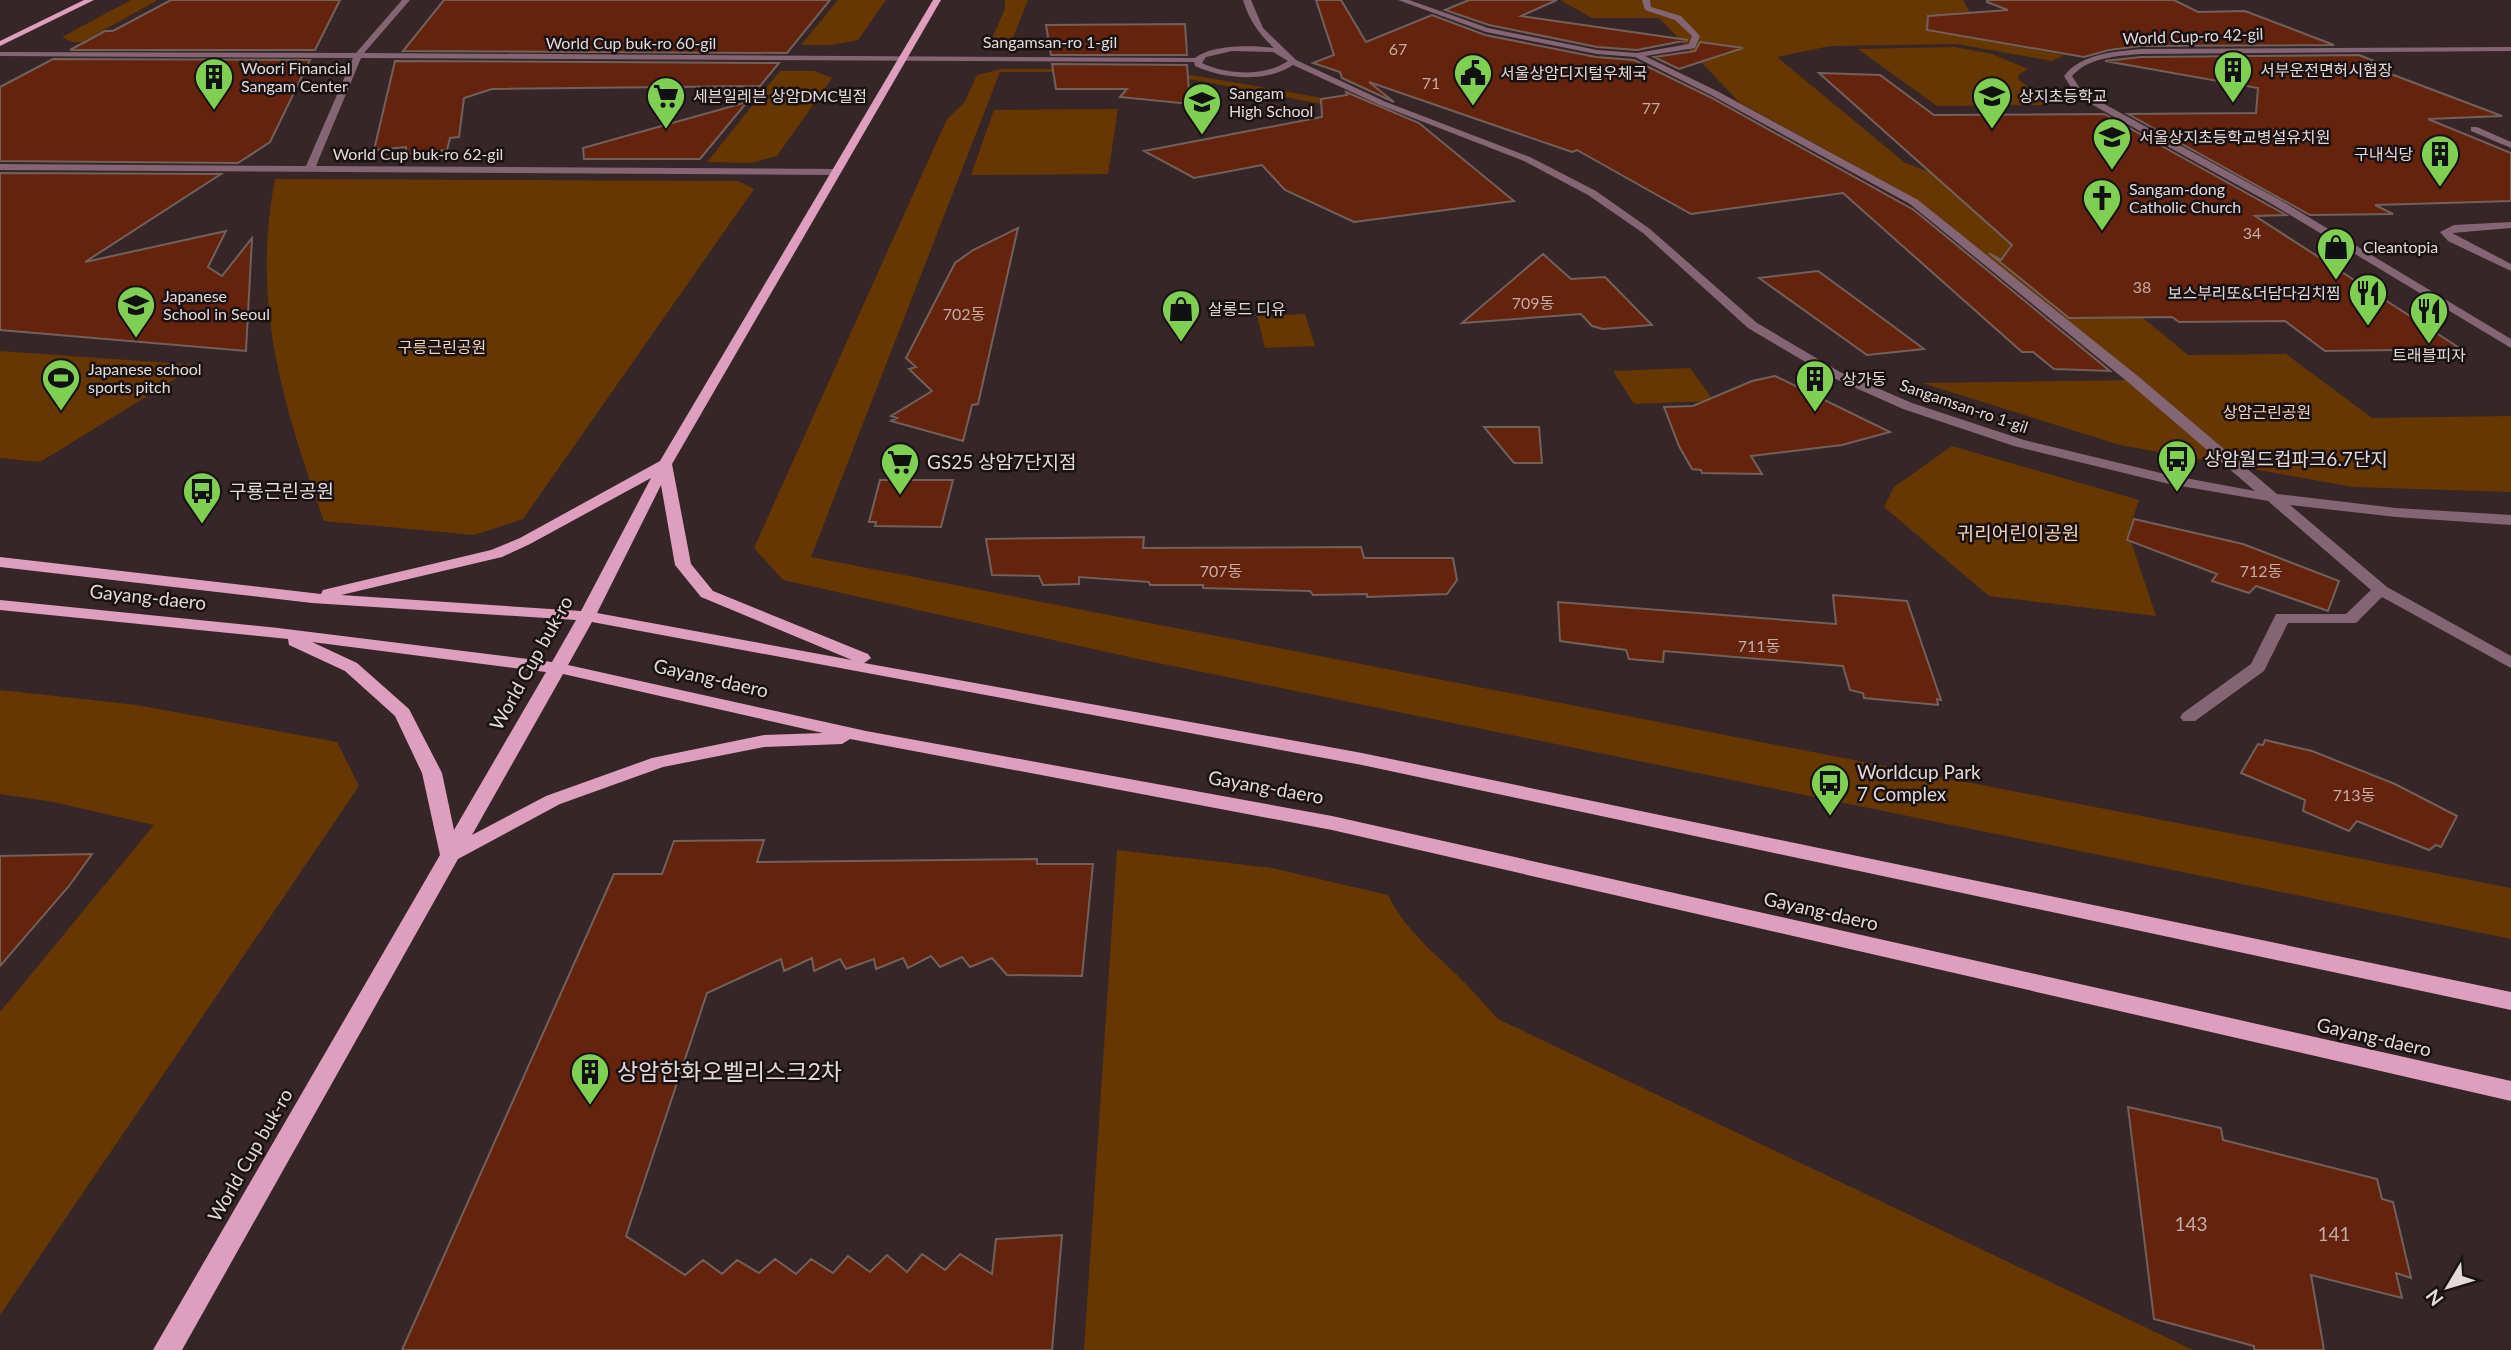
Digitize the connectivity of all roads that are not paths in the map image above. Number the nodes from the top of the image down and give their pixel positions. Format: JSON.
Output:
{"nodes":[{"id":1,"x":90,"y":0,"type":"edge"},
{"id":2,"x":406,"y":0,"type":"edge"},
{"id":3,"x":937,"y":0,"type":"edge"},
{"id":4,"x":1247,"y":0,"type":"edge"},
{"id":5,"x":1402,"y":0,"type":"edge"},
{"id":6,"x":1646,"y":0,"type":"edge"},
{"id":7,"x":1262,"y":34,"type":"junction"},
{"id":8,"x":0,"y":44,"type":"edge"},
{"id":9,"x":1232,"y":49,"type":"junction"},
{"id":10,"x":2511,"y":49,"type":"edge"},
{"id":11,"x":0,"y":54,"type":"edge"},
{"id":12,"x":1637,"y":55,"type":"junction"},
{"id":13,"x":358,"y":56,"type":"junction"},
{"id":14,"x":1290,"y":58,"type":"junction"},
{"id":15,"x":903,"y":59,"type":"junction"},
{"id":16,"x":1197,"y":60,"type":"junction"},
{"id":17,"x":1246,"y":74,"type":"junction"},
{"id":18,"x":1285,"y":77,"type":"dead end"},
{"id":19,"x":1308,"y":81,"type":"dead end"},
{"id":20,"x":1360,"y":95,"type":"junction"},
{"id":21,"x":2474,"y":129,"type":"dead end"},
{"id":22,"x":2511,"y":145,"type":"edge"},
{"id":23,"x":0,"y":167,"type":"edge"},
{"id":24,"x":310,"y":169,"type":"junction"},
{"id":25,"x":835,"y":172,"type":"junction"},
{"id":26,"x":2511,"y":225,"type":"edge"},
{"id":27,"x":2511,"y":268,"type":"edge"},
{"id":28,"x":2511,"y":344,"type":"edge"},
{"id":29,"x":666,"y":464,"type":"junction"},
{"id":30,"x":2276,"y":500,"type":"junction"},
{"id":31,"x":2511,"y":520,"type":"edge"},
{"id":32,"x":0,"y":562,"type":"edge"},
{"id":33,"x":2381,"y":590,"type":"junction"},
{"id":34,"x":312,"y":598,"type":"junction"},
{"id":35,"x":0,"y":605,"type":"edge"},
{"id":36,"x":587,"y":616,"type":"junction"},
{"id":37,"x":278,"y":633,"type":"junction"},
{"id":38,"x":2511,"y":663,"type":"edge"},
{"id":39,"x":558,"y":668,"type":"junction"},
{"id":40,"x":915,"y":678,"type":"junction"},
{"id":41,"x":2189,"y":717,"type":"dead end"},
{"id":42,"x":866,"y":737,"type":"junction"},
{"id":43,"x":450,"y":855,"type":"junction"},
{"id":44,"x":2511,"y":1001,"type":"edge"},
{"id":45,"x":2511,"y":1091,"type":"edge"},
{"id":46,"x":167,"y":1350,"type":"edge"}],
"edges":[{"from":1,"to":8,"type":"main road"},
{"from":2,"to":13,"type":"street"},
{"from":3,"to":15,"type":"main road","name":"World Cup buk-ro"},
{"from":4,"to":7,"type":"street"},
{"from":5,"to":12,"type":"street"},
{"from":6,"to":12,"type":"street"},
{"from":7,"to":9,"type":"street"},
{"from":7,"to":14,"type":"street"},
{"from":9,"to":14,"type":"street"},
{"from":9,"to":16,"type":"street"},
{"from":10,"to":28,"type":"street","name":"World Cup-ro 42-gil"},
{"from":11,"to":13,"type":"street","name":"World Cup buk-ro 60-gil"},
{"from":12,"to":30,"type":"street"},
{"from":13,"to":15,"type":"street","name":"World Cup buk-ro 60-gil"},
{"from":13,"to":24,"type":"street"},
{"from":14,"to":17,"type":"street"},
{"from":14,"to":20,"type":"street"},
{"from":15,"to":16,"type":"street","name":"Sangamsan-ro 1-gil"},
{"from":15,"to":25,"type":"main road","name":"World Cup buk-ro"},
{"from":16,"to":17,"type":"street"},
{"from":17,"to":18,"type":"street"},
{"from":19,"to":20,"type":"street"},
{"from":20,"to":30,"type":"street","name":"Sangamsan-ro 1-gil"},
{"from":21,"to":22,"type":"street"},
{"from":23,"to":24,"type":"street","name":"World Cup buk-ro 62-gil"},
{"from":24,"to":25,"type":"street","name":"World Cup buk-ro 62-gil"},
{"from":25,"to":29,"type":"main road","name":"World Cup buk-ro"},
{"from":26,"to":27,"type":"street"},
{"from":29,"to":34,"type":"main road"},
{"from":29,"to":36,"type":"main road","name":"World Cup buk-ro"},
{"from":29,"to":40,"type":"main road"},
{"from":30,"to":31,"type":"street","name":"Sangamsan-ro 1-gil"},
{"from":30,"to":33,"type":"street"},
{"from":32,"to":34,"type":"main road","name":"Gayang-daero"},
{"from":33,"to":38,"type":"street"},
{"from":33,"to":41,"type":"street"},
{"from":34,"to":36,"type":"main road","name":"Gayang-daero"},
{"from":35,"to":37,"type":"main road","name":"Gayang-daero"},
{"from":36,"to":39,"type":"main road","name":"World Cup buk-ro"},
{"from":36,"to":40,"type":"main road","name":"Gayang-daero"},
{"from":37,"to":39,"type":"main road","name":"Gayang-daero"},
{"from":37,"to":43,"type":"main road"},
{"from":39,"to":42,"type":"main road","name":"Gayang-daero"},
{"from":39,"to":43,"type":"main road","name":"World Cup buk-ro"},
{"from":40,"to":44,"type":"main road","name":"Gayang-daero"},
{"from":42,"to":43,"type":"main road"},
{"from":42,"to":45,"type":"main road","name":"Gayang-daero"},
{"from":43,"to":46,"type":"main road","name":"World Cup buk-ro"}]}
